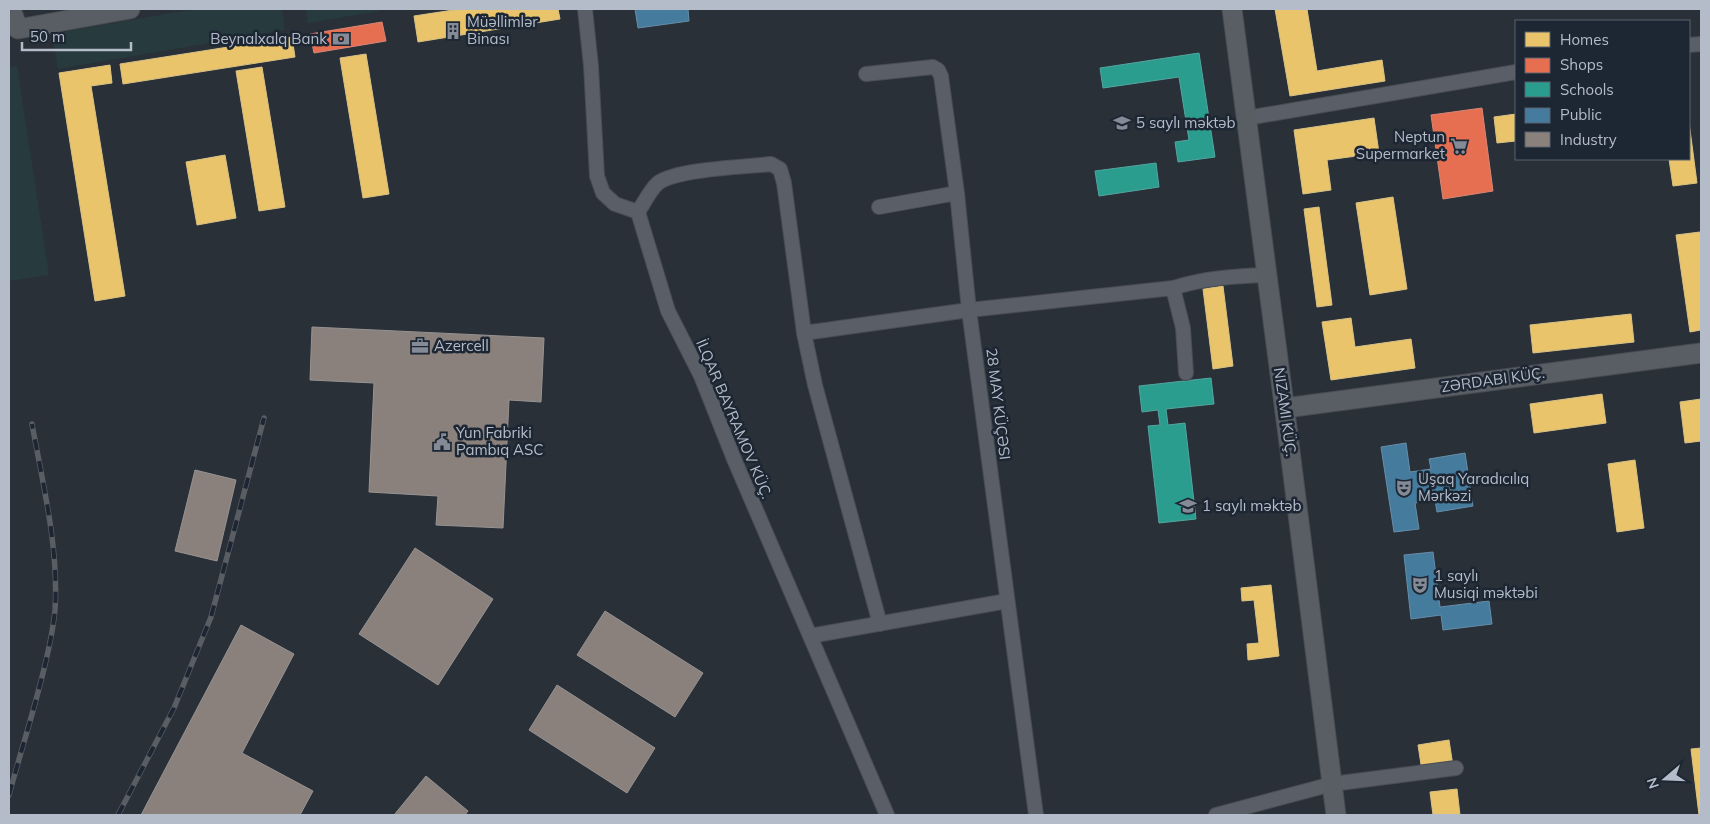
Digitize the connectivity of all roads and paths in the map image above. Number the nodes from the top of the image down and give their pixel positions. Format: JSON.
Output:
{"nodes":[{"id":1,"x":11,"y":9,"type":"edge"},
{"id":2,"x":130,"y":9,"type":"edge"},
{"id":3,"x":585,"y":9,"type":"edge"},
{"id":4,"x":1232,"y":9,"type":"edge"},
{"id":5,"x":1515,"y":72,"type":"edge"},
{"id":6,"x":866,"y":74,"type":"dead end"},
{"id":7,"x":1246,"y":118,"type":"junction"},
{"id":8,"x":956,"y":193,"type":"junction"},
{"id":9,"x":879,"y":207,"type":"dead end"},
{"id":10,"x":638,"y":212,"type":"junction"},
{"id":11,"x":1266,"y":275,"type":"junction"},
{"id":12,"x":1173,"y":288,"type":"junction"},
{"id":13,"x":969,"y":310,"type":"junction"},
{"id":14,"x":804,"y":333,"type":"junction"},
{"id":15,"x":1701,"y":353,"type":"edge"},
{"id":16,"x":1186,"y":374,"type":"dead end"},
{"id":17,"x":1285,"y":408,"type":"junction"},
{"id":18,"x":1007,"y":600,"type":"junction"},
{"id":19,"x":880,"y":624,"type":"junction"},
{"id":20,"x":810,"y":636,"type":"junction"},
{"id":21,"x":1456,"y":768,"type":"dead end"},
{"id":22,"x":1332,"y":784,"type":"junction"},
{"id":23,"x":887,"y":815,"type":"edge"},
{"id":24,"x":1036,"y":815,"type":"edge"},
{"id":25,"x":1216,"y":815,"type":"edge"},
{"id":26,"x":1336,"y":815,"type":"edge"}],
"edges":[{"from":1,"to":2,"type":"main road"},
{"from":3,"to":10,"type":"street"},
{"from":4,"to":7,"type":"main road","name":"NIZAMI KÜÇ."},
{"from":5,"to":7,"type":"street"},
{"from":6,"to":8,"type":"street","name":"28 MAY KÜÇƏSI"},
{"from":7,"to":11,"type":"main road","name":"NIZAMI KÜÇ."},
{"from":8,"to":9,"type":"street"},
{"from":8,"to":13,"type":"street","name":"28 MAY KÜÇƏSI"},
{"from":10,"to":14,"type":"street"},
{"from":10,"to":20,"type":"street","name":"İLQAR BAYRAMOV KÜÇ."},
{"from":11,"to":12,"type":"street"},
{"from":11,"to":17,"type":"main road","name":"NIZAMI KÜÇ."},
{"from":12,"to":13,"type":"street"},
{"from":12,"to":16,"type":"street"},
{"from":13,"to":14,"type":"street"},
{"from":13,"to":18,"type":"street","name":"28 MAY KÜÇƏSI"},
{"from":14,"to":19,"type":"street"},
{"from":15,"to":17,"type":"main road","name":"ZƏRDABI KÜÇ."},
{"from":17,"to":22,"type":"main road","name":"NIZAMI KÜÇ."},
{"from":18,"to":19,"type":"street"},
{"from":18,"to":24,"type":"street","name":"28 MAY KÜÇƏSI"},
{"from":19,"to":20,"type":"street"},
{"from":20,"to":23,"type":"street","name":"İLQAR BAYRAMOV KÜÇ."},
{"from":21,"to":22,"type":"street"},
{"from":22,"to":25,"type":"street"},
{"from":22,"to":26,"type":"main road","name":"NIZAMI KÜÇ."}]}
